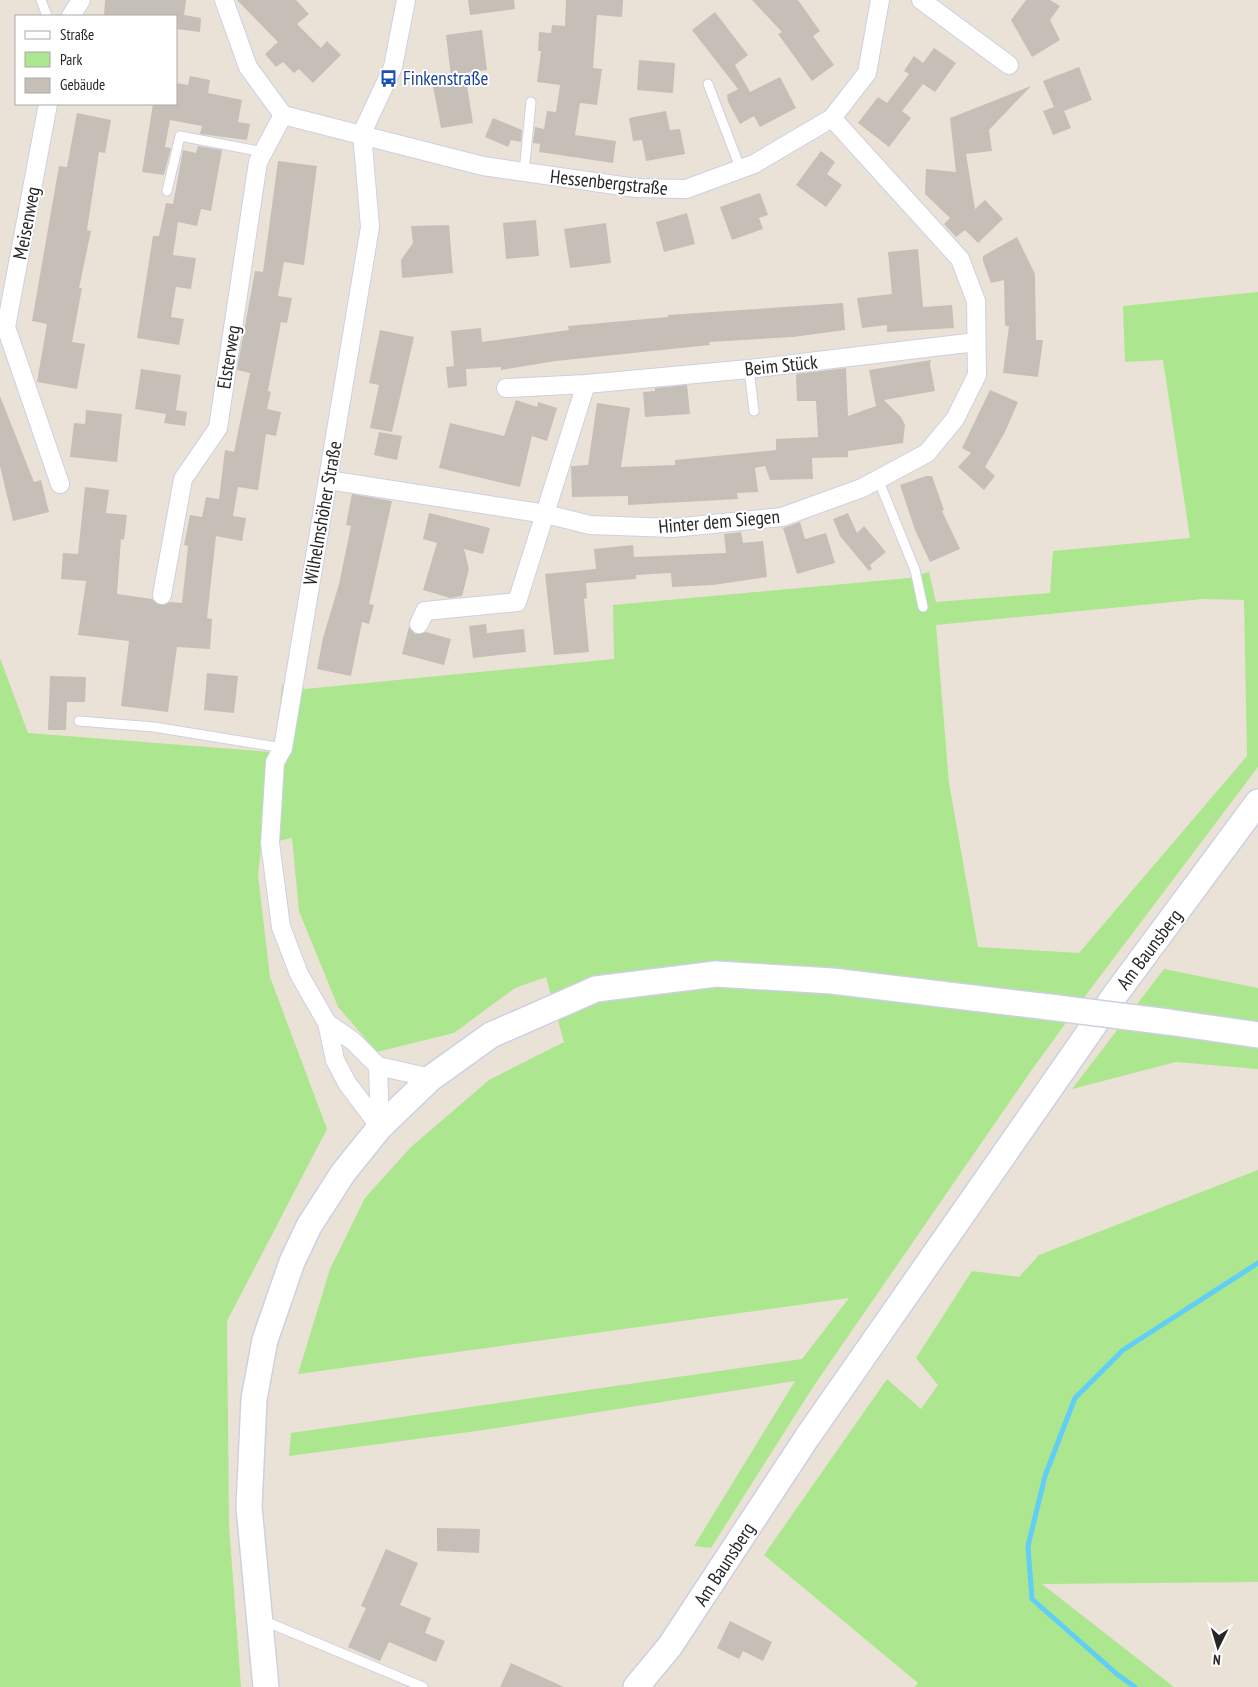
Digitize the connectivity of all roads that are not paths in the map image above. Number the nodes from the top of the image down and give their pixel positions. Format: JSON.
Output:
{"nodes":[{"id":1,"x":41,"y":0,"type":"edge"},
{"id":2,"x":80,"y":0,"type":"edge"},
{"id":3,"x":224,"y":0,"type":"edge"},
{"id":4,"x":406,"y":0,"type":"edge"},
{"id":5,"x":880,"y":0,"type":"edge"},
{"id":6,"x":921,"y":0,"type":"edge"},
{"id":7,"x":47,"y":15,"type":"edge"},
{"id":8,"x":72,"y":15,"type":"edge"},
{"id":9,"x":1009,"y":65,"type":"dead end"},
{"id":10,"x":708,"y":84,"type":"dead end"},
{"id":11,"x":531,"y":102,"type":"dead end"},
{"id":12,"x":48,"y":105,"type":"edge"},
{"id":13,"x":283,"y":114,"type":"junction"},
{"id":14,"x":832,"y":118,"type":"junction"},
{"id":15,"x":362,"y":133,"type":"junction"},
{"id":16,"x":263,"y":152,"type":"junction"},
{"id":17,"x":741,"y":170,"type":"junction"},
{"id":18,"x":524,"y":172,"type":"junction"},
{"id":19,"x":167,"y":192,"type":"dead end"},
{"id":20,"x":976,"y":342,"type":"junction"},
{"id":21,"x":749,"y":369,"type":"junction"},
{"id":22,"x":586,"y":384,"type":"junction"},
{"id":23,"x":506,"y":388,"type":"dead end"},
{"id":24,"x":754,"y":412,"type":"dead end"},
{"id":25,"x":878,"y":479,"type":"junction"},
{"id":26,"x":328,"y":480,"type":"junction"},
{"id":27,"x":60,"y":484,"type":"dead end"},
{"id":28,"x":546,"y":514,"type":"junction"},
{"id":29,"x":162,"y":595,"type":"dead end"},
{"id":30,"x":923,"y":607,"type":"dead end"},
{"id":31,"x":419,"y":624,"type":"dead end"},
{"id":32,"x":78,"y":721,"type":"dead end"},
{"id":33,"x":283,"y":748,"type":"junction"},
{"id":34,"x":1258,"y":802,"type":"edge"},
{"id":35,"x":327,"y":1023,"type":"junction"},
{"id":36,"x":1258,"y":1035,"type":"edge"},
{"id":37,"x":378,"y":1066,"type":"junction"},
{"id":38,"x":431,"y":1078,"type":"junction"},
{"id":39,"x":380,"y":1127,"type":"junction"},
{"id":40,"x":261,"y":1620,"type":"junction"},
{"id":41,"x":266,"y":1687,"type":"edge"},
{"id":42,"x":423,"y":1687,"type":"edge"},
{"id":43,"x":636,"y":1687,"type":"edge"}],
"edges":[{"from":1,"to":7,"type":"lane"},
{"from":2,"to":8,"type":"street"},
{"from":3,"to":13,"type":"street"},
{"from":4,"to":15,"type":"street"},
{"from":5,"to":14,"type":"street","name":"Hessenbergstraße"},
{"from":6,"to":9,"type":"street"},
{"from":10,"to":17,"type":"lane"},
{"from":11,"to":18,"type":"lane"},
{"from":12,"to":27,"type":"street","name":"Meisenweg"},
{"from":13,"to":15,"type":"street"},
{"from":13,"to":16,"type":"street","name":"Elsterweg"},
{"from":14,"to":17,"type":"street","name":"Hessenbergstraße"},
{"from":14,"to":20,"type":"street","name":"Hinter dem Siegen"},
{"from":15,"to":18,"type":"street","name":"Hessenbergstraße"},
{"from":15,"to":26,"type":"street","name":"Wilhelmshöher Straße"},
{"from":16,"to":19,"type":"lane"},
{"from":16,"to":29,"type":"street","name":"Elsterweg"},
{"from":17,"to":18,"type":"street","name":"Hessenbergstraße"},
{"from":20,"to":21,"type":"street","name":"Beim Stück"},
{"from":20,"to":25,"type":"street","name":"Hinter dem Siegen"},
{"from":21,"to":22,"type":"street","name":"Beim Stück"},
{"from":21,"to":24,"type":"lane"},
{"from":22,"to":23,"type":"street","name":"Beim Stück"},
{"from":22,"to":28,"type":"street"},
{"from":25,"to":28,"type":"street","name":"Hinter dem Siegen"},
{"from":25,"to":30,"type":"lane"},
{"from":26,"to":28,"type":"street","name":"Hinter dem Siegen"},
{"from":26,"to":33,"type":"street","name":"Wilhelmshöher Straße"},
{"from":28,"to":31,"type":"street"},
{"from":32,"to":33,"type":"lane"},
{"from":33,"to":35,"type":"street","name":"Wilhelmshöher Straße"},
{"from":34,"to":43,"type":"street","name":"Am Baunsberg"},
{"from":35,"to":37,"type":"street","name":"Wilhelmshöher Straße"},
{"from":35,"to":39,"type":"street","name":"Wilhelmshöher Straße"},
{"from":36,"to":38,"type":"street","bridge":true},
{"from":37,"to":38,"type":"street"},
{"from":37,"to":39,"type":"street"},
{"from":38,"to":39,"type":"street"},
{"from":39,"to":40,"type":"street"},
{"from":40,"to":41,"type":"street"},
{"from":40,"to":42,"type":"lane"}]}
